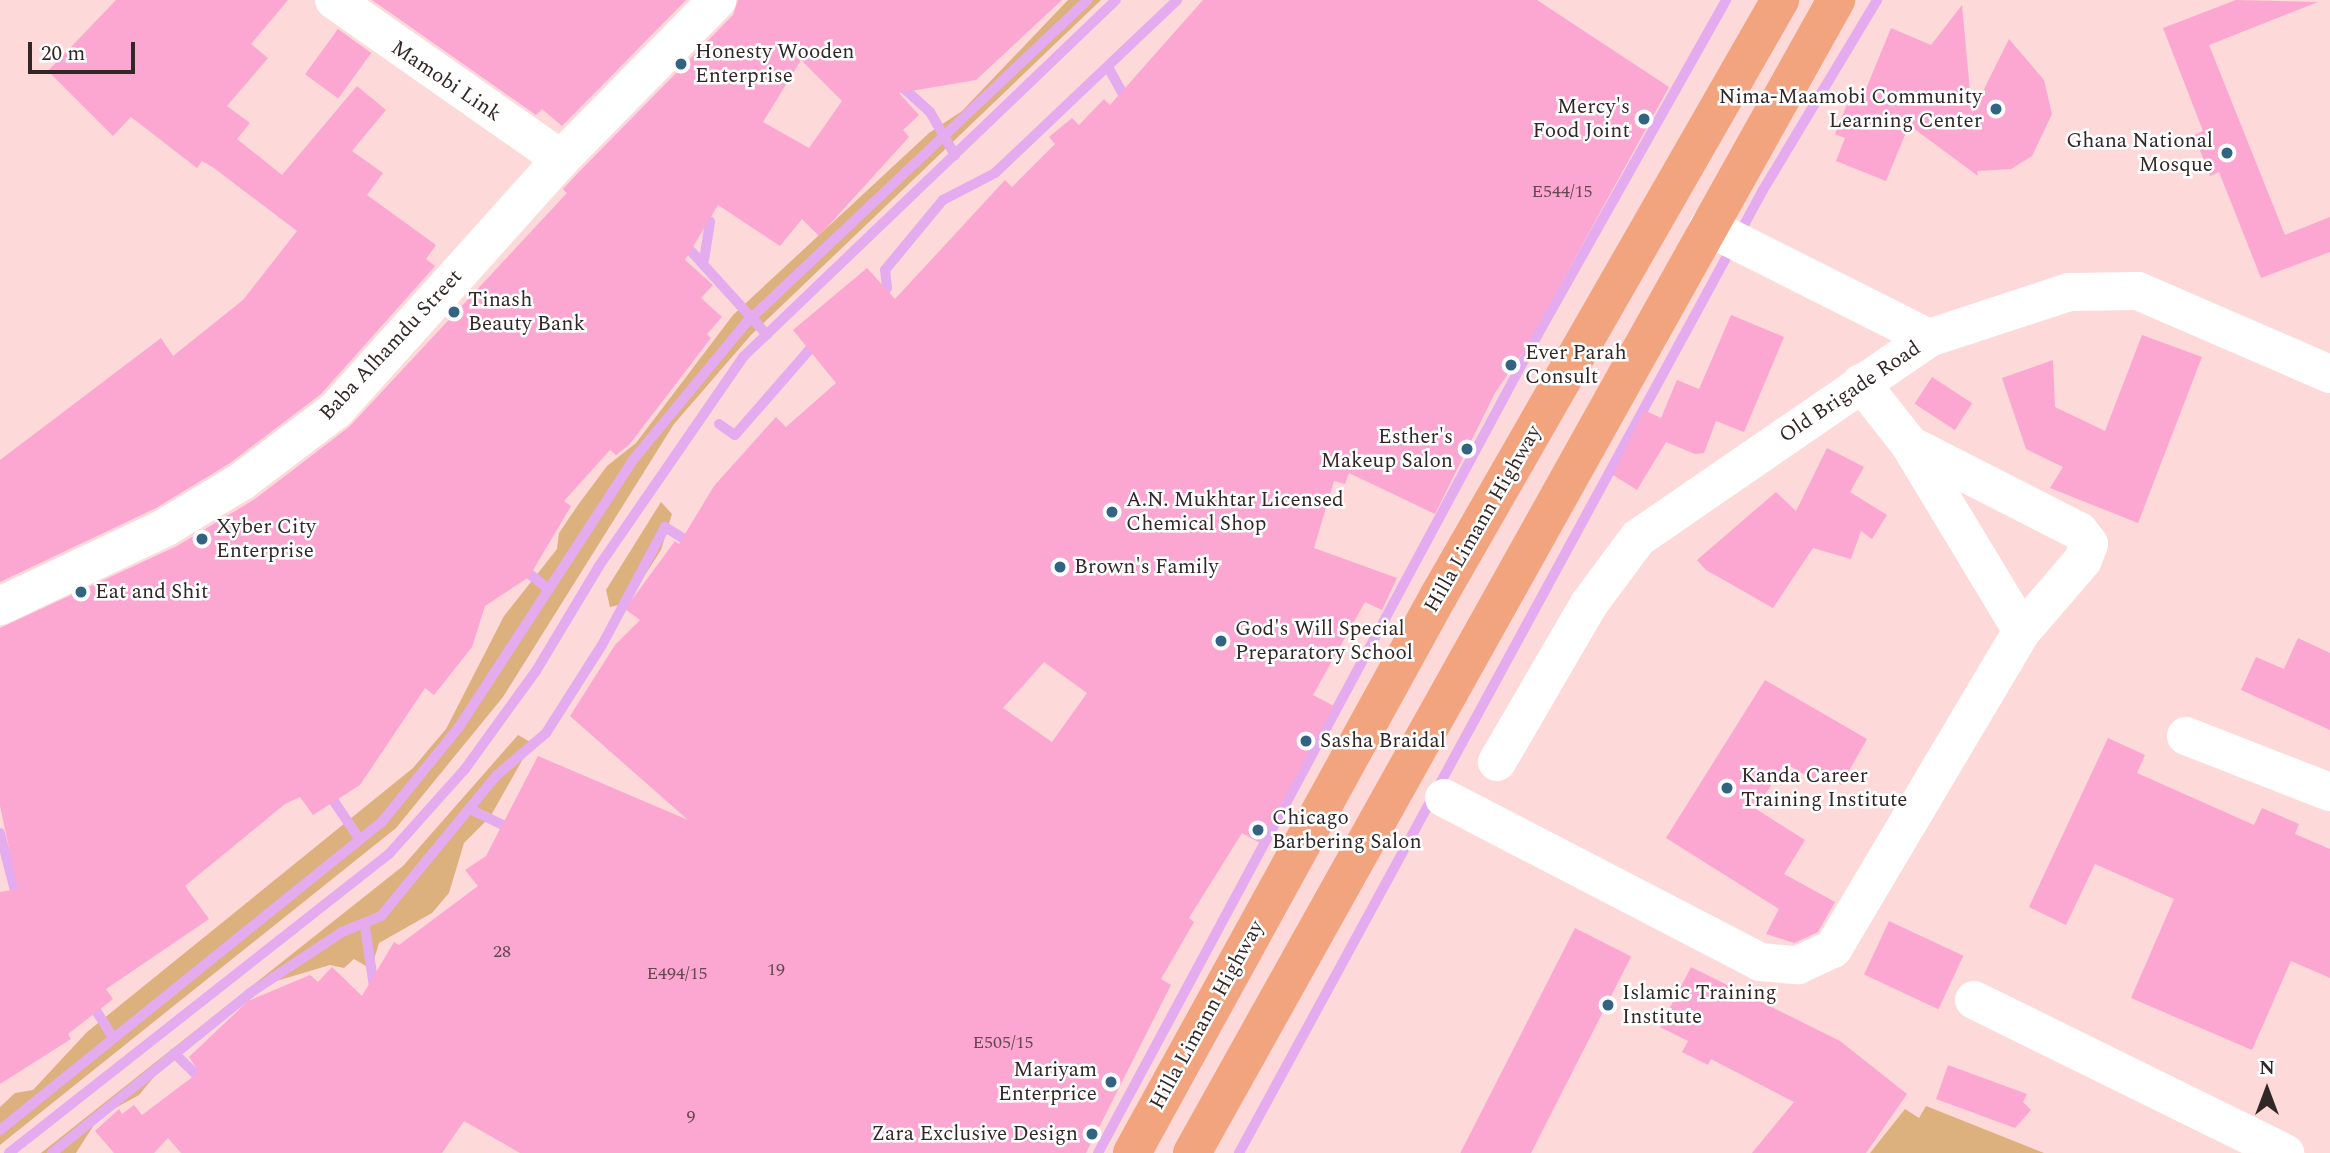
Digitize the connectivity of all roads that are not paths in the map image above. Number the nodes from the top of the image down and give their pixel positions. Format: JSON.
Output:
{"nodes":[{"id":1,"x":334,"y":0,"type":"edge"},
{"id":2,"x":717,"y":0,"type":"edge"},
{"id":3,"x":1780,"y":0,"type":"edge"},
{"id":4,"x":1836,"y":0,"type":"edge"},
{"id":5,"x":561,"y":159,"type":"junction"},
{"id":6,"x":1708,"y":227,"type":"junction"},
{"id":7,"x":1930,"y":338,"type":"junction"},
{"id":8,"x":2330,"y":374,"type":"edge"},
{"id":9,"x":1861,"y":383,"type":"junction"},
{"id":10,"x":1910,"y":445,"type":"junction"},
{"id":11,"x":0,"y":606,"type":"edge"},
{"id":12,"x":2022,"y":631,"type":"junction"},
{"id":13,"x":2186,"y":736,"type":"dead end"},
{"id":14,"x":1497,"y":762,"type":"dead end"},
{"id":15,"x":2330,"y":792,"type":"edge"},
{"id":16,"x":1444,"y":798,"type":"dead end"},
{"id":17,"x":1975,"y":1000,"type":"dead end"},
{"id":18,"x":1132,"y":1153,"type":"edge"},
{"id":19,"x":1192,"y":1153,"type":"edge"},
{"id":20,"x":2285,"y":1153,"type":"edge"}],
"edges":[{"from":1,"to":5,"type":"street","name":"Mamobi Link"},
{"from":2,"to":5,"type":"street","name":"Baba Alhamdu Street"},
{"from":3,"to":18,"type":"main road","name":"Hilla Limann Highway"},
{"from":4,"to":6,"type":"main road"},
{"from":5,"to":11,"type":"street","name":"Baba Alhamdu Street"},
{"from":6,"to":7,"type":"street"},
{"from":6,"to":19,"type":"main road"},
{"from":7,"to":8,"type":"street","name":"Old Brigade Road"},
{"from":7,"to":9,"type":"street","name":"Old Brigade Road"},
{"from":9,"to":10,"type":"street"},
{"from":9,"to":14,"type":"street","name":"Old Brigade Road"},
{"from":10,"to":12,"type":"street"},
{"from":10,"to":12,"type":"street"},
{"from":12,"to":16,"type":"street"},
{"from":13,"to":15,"type":"street"},
{"from":17,"to":20,"type":"street"}]}
